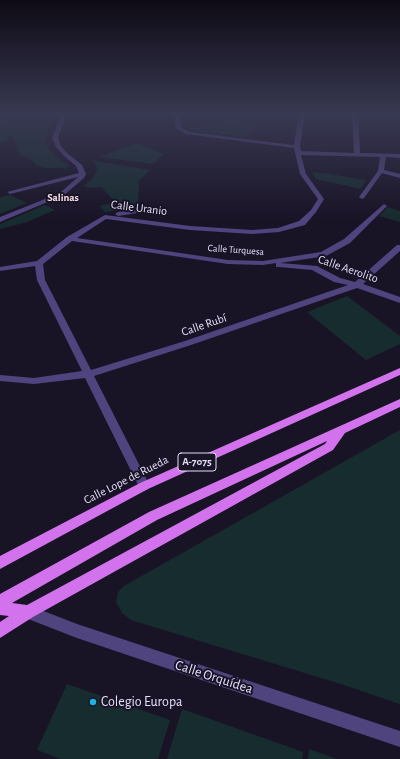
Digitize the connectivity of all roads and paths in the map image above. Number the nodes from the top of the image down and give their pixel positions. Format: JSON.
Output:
{"nodes":[{"id":1,"x":60,"y":148,"type":"edge"},
{"id":2,"x":288,"y":148,"type":"edge"},
{"id":3,"x":357,"y":148,"type":"edge"},
{"id":4,"x":298,"y":150,"type":"junction"},
{"id":5,"x":357,"y":155,"type":"junction"},
{"id":6,"x":383,"y":156,"type":"junction"},
{"id":7,"x":400,"y":156,"type":"edge"},
{"id":8,"x":381,"y":171,"type":"junction"},
{"id":9,"x":83,"y":174,"type":"junction"},
{"id":10,"x":400,"y":176,"type":"edge"},
{"id":11,"x":10,"y":192,"type":"dead end"},
{"id":12,"x":362,"y":197,"type":"dead end"},
{"id":13,"x":384,"y":206,"type":"dead end"},
{"id":14,"x":142,"y":208,"type":"dead end"},
{"id":15,"x":112,"y":217,"type":"junction"},
{"id":16,"x":0,"y":220,"type":"edge"},
{"id":17,"x":70,"y":239,"type":"junction"},
{"id":18,"x":400,"y":247,"type":"edge"},
{"id":19,"x":39,"y":263,"type":"junction"},
{"id":20,"x":263,"y":263,"type":"junction"},
{"id":21,"x":0,"y":269,"type":"edge"},
{"id":22,"x":358,"y":285,"type":"junction"},
{"id":23,"x":400,"y":300,"type":"edge"},
{"id":24,"x":400,"y":371,"type":"edge"},
{"id":25,"x":88,"y":374,"type":"junction"},
{"id":26,"x":0,"y":378,"type":"edge"},
{"id":27,"x":400,"y":403,"type":"edge"},
{"id":28,"x":342,"y":429,"type":"junction"},
{"id":29,"x":144,"y":486,"type":"junction"},
{"id":30,"x":0,"y":564,"type":"edge"},
{"id":31,"x":0,"y":602,"type":"edge"},
{"id":32,"x":0,"y":608,"type":"edge"},
{"id":33,"x":28,"y":612,"type":"junction"},
{"id":34,"x":0,"y":631,"type":"edge"},
{"id":35,"x":400,"y":739,"type":"edge"}],
"edges":[{"from":1,"to":9,"type":"street"},
{"from":2,"to":4,"type":"street"},
{"from":3,"to":5,"type":"street"},
{"from":4,"to":5,"type":"street"},
{"from":4,"to":15,"type":"street","name":"Calle Uranio"},
{"from":5,"to":6,"type":"street"},
{"from":6,"to":7,"type":"street"},
{"from":6,"to":8,"type":"street"},
{"from":8,"to":10,"type":"street"},
{"from":8,"to":12,"type":"street"},
{"from":9,"to":11,"type":"street"},
{"from":9,"to":16,"type":"street"},
{"from":13,"to":20,"type":"street","name":"Calle Turquesa"},
{"from":14,"to":15,"type":"street"},
{"from":15,"to":17,"type":"street","name":"Calle Uranio"},
{"from":17,"to":19,"type":"street","name":"Calle Uranio"},
{"from":17,"to":20,"type":"street","name":"Calle Turquesa"},
{"from":18,"to":22,"type":"street","name":"Calle Rubí"},
{"from":19,"to":21,"type":"street"},
{"from":19,"to":25,"type":"street"},
{"from":20,"to":22,"type":"street","name":"Calle Aerolito"},
{"from":22,"to":23,"type":"street","name":"Calle Aerolito"},
{"from":22,"to":25,"type":"street","name":"Calle Rubí"},
{"from":24,"to":29,"type":"main road","name":"Calle Lope de Rueda","number":"A-7075"},
{"from":25,"to":26,"type":"street","name":"Calle Rubí"},
{"from":25,"to":29,"type":"street"},
{"from":27,"to":28,"type":"main road","number":"A-7075"},
{"from":28,"to":31,"type":"main road","number":"A-7075"},
{"from":28,"to":33,"type":"main road"},
{"from":29,"to":30,"type":"main road","name":"Calle Lope de Rueda","number":"A-7075"},
{"from":32,"to":33,"type":"main road"},
{"from":33,"to":34,"type":"main road"},
{"from":33,"to":35,"type":"street","name":"Calle Orquídea"}]}
